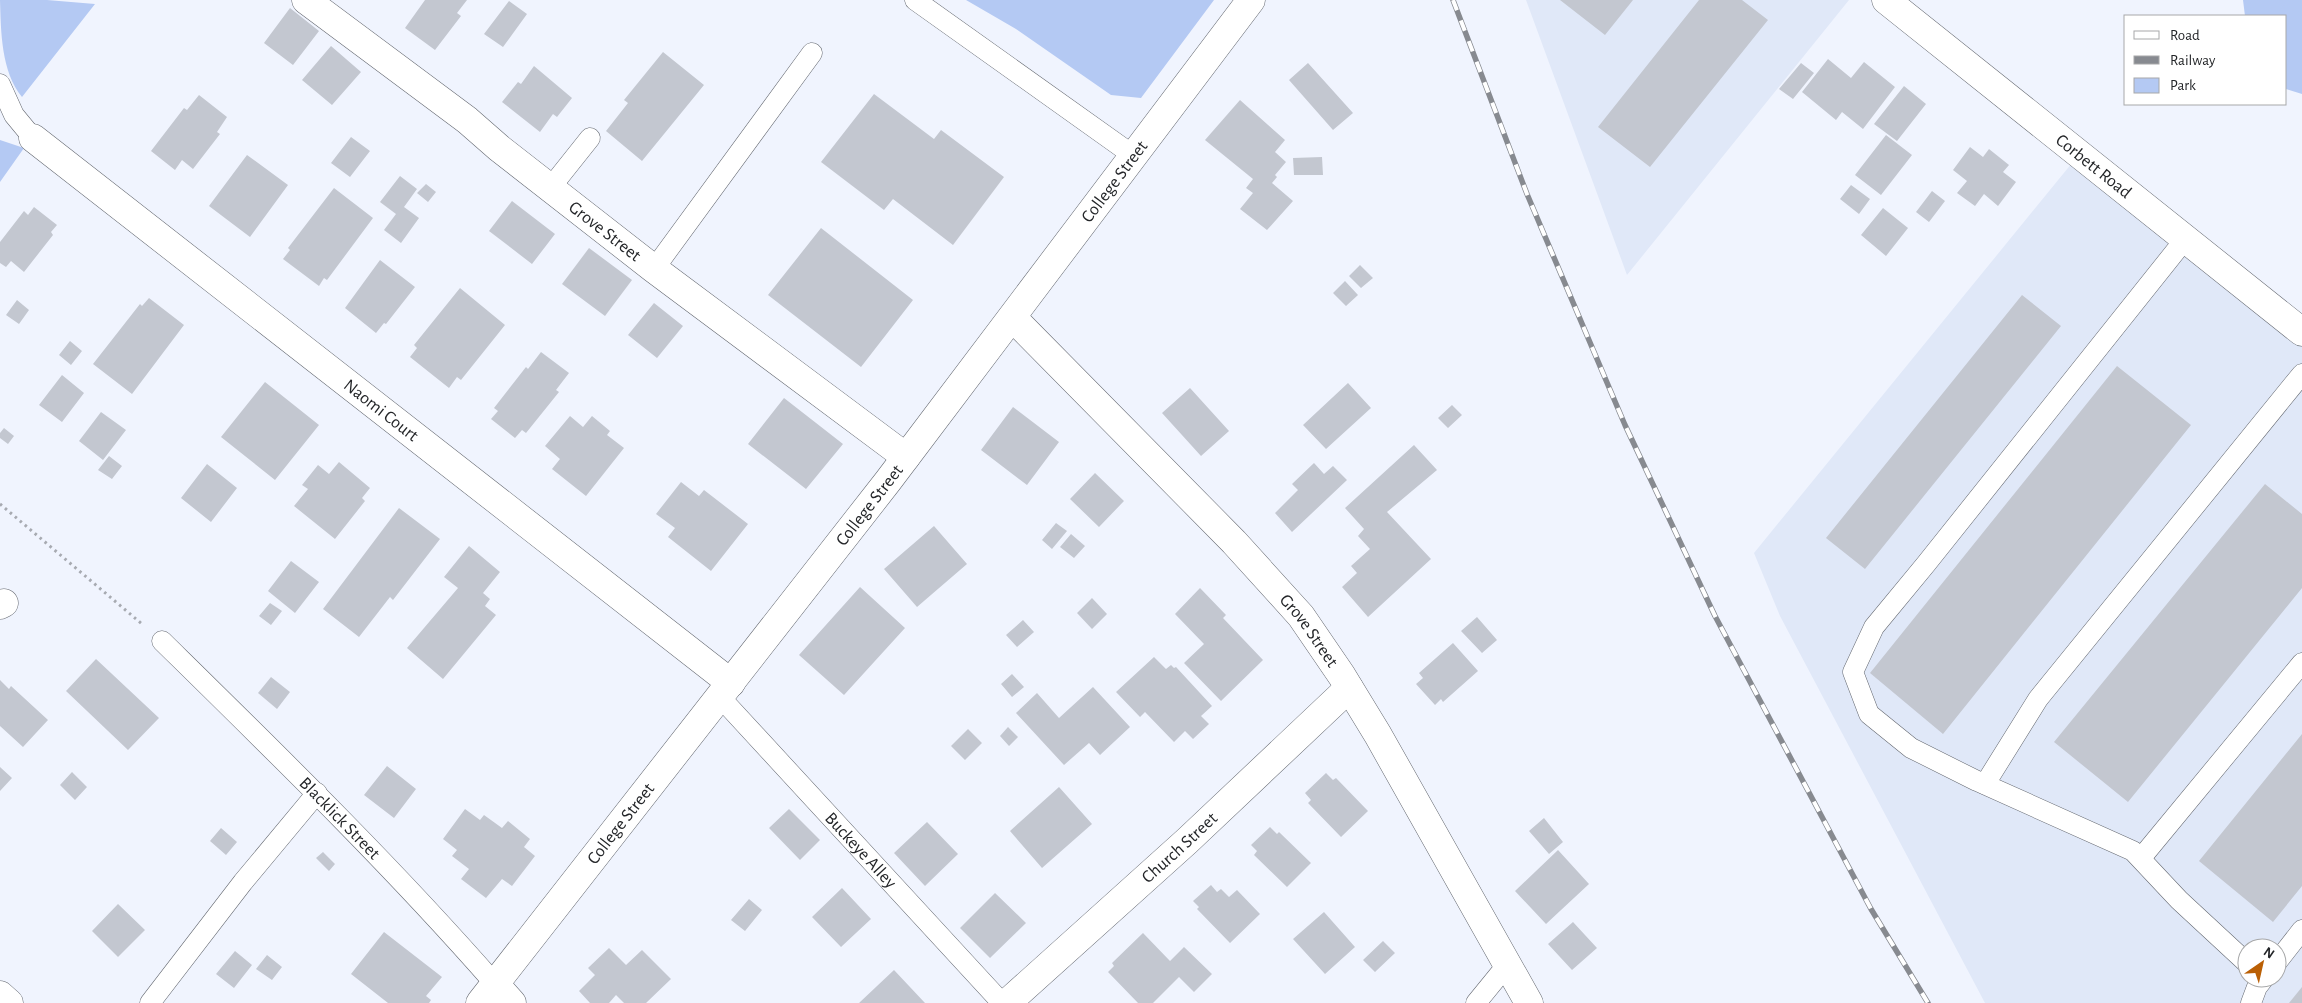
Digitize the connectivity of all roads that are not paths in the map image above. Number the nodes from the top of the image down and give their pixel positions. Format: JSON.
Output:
{"nodes":[{"id":1,"x":306,"y":0,"type":"edge"},
{"id":2,"x":915,"y":0,"type":"edge"},
{"id":3,"x":1251,"y":0,"type":"edge"},
{"id":4,"x":1886,"y":0,"type":"edge"},
{"id":5,"x":812,"y":53,"type":"dead end"},
{"id":6,"x":0,"y":84,"type":"edge"},
{"id":7,"x":33,"y":138,"type":"joint"},
{"id":8,"x":590,"y":138,"type":"dead end"},
{"id":9,"x":1134,"y":156,"type":"junction"},
{"id":10,"x":551,"y":187,"type":"junction"},
{"id":11,"x":2186,"y":238,"type":"junction"},
{"id":12,"x":654,"y":269,"type":"junction"},
{"id":13,"x":1013,"y":318,"type":"junction"},
{"id":14,"x":2302,"y":332,"type":"edge"},
{"id":15,"x":2302,"y":374,"type":"edge"},
{"id":16,"x":906,"y":457,"type":"junction"},
{"id":17,"x":162,"y":641,"type":"road end"},
{"id":18,"x":2302,"y":663,"type":"edge"},
{"id":19,"x":1350,"y":688,"type":"junction"},
{"id":20,"x":725,"y":690,"type":"junction"},
{"id":21,"x":1986,"y":784,"type":"junction"},
{"id":22,"x":317,"y":793,"type":"junction"},
{"id":23,"x":2140,"y":858,"type":"junction"},
{"id":24,"x":2302,"y":930,"type":"edge"},
{"id":25,"x":2287,"y":949,"type":"edge"},
{"id":26,"x":2237,"y":954,"type":"edge"},
{"id":27,"x":1507,"y":965,"type":"junction"},
{"id":28,"x":2257,"y":988,"type":"edge"},
{"id":29,"x":0,"y":995,"type":"edge"},
{"id":30,"x":496,"y":997,"type":"edge"},
{"id":31,"x":9,"y":1003,"type":"edge"},
{"id":32,"x":150,"y":1003,"type":"edge"},
{"id":33,"x":1002,"y":1003,"type":"edge"},
{"id":34,"x":1007,"y":1003,"type":"edge"},
{"id":35,"x":1476,"y":1003,"type":"edge"},
{"id":36,"x":1528,"y":1003,"type":"edge"},
{"id":37,"x":2251,"y":1003,"type":"edge"}],
"edges":[{"from":1,"to":10,"type":"street","name":"Grove Street"},
{"from":2,"to":9,"type":"lane"},
{"from":3,"to":9,"type":"street","name":"College Street"},
{"from":4,"to":11,"type":"street","name":"Corbett Road"},
{"from":5,"to":12,"type":"lane"},
{"from":6,"to":7,"type":"lane"},
{"from":7,"to":20,"type":"street","name":"Naomi Court"},
{"from":8,"to":10,"type":"lane"},
{"from":9,"to":13,"type":"street","name":"College Street"},
{"from":10,"to":12,"type":"street","name":"Grove Street"},
{"from":11,"to":14,"type":"street","name":"Corbett Road"},
{"from":11,"to":21,"type":"lane"},
{"from":12,"to":16,"type":"street","name":"Grove Street"},
{"from":13,"to":16,"type":"street","name":"College Street"},
{"from":13,"to":19,"type":"street","name":"Grove Street"},
{"from":15,"to":21,"type":"lane"},
{"from":16,"to":20,"type":"street","name":"College Street"},
{"from":17,"to":22,"type":"lane","name":"Blacklick Street"},
{"from":18,"to":23,"type":"lane"},
{"from":19,"to":27,"type":"street","name":"Grove Street"},
{"from":19,"to":34,"type":"street","name":"Church Street"},
{"from":20,"to":30,"type":"street","name":"College Street"},
{"from":20,"to":33,"type":"lane","name":"Buckeye Alley"},
{"from":21,"to":23,"type":"lane"},
{"from":22,"to":30,"type":"lane","name":"Blacklick Street"},
{"from":22,"to":32,"type":"lane"},
{"from":23,"to":26,"type":"lane"},
{"from":24,"to":25,"type":"lane"},
{"from":27,"to":35,"type":"lane"},
{"from":27,"to":36,"type":"street","name":"Grove Street"},
{"from":28,"to":37,"type":"lane"},
{"from":29,"to":31,"type":"street"}]}
